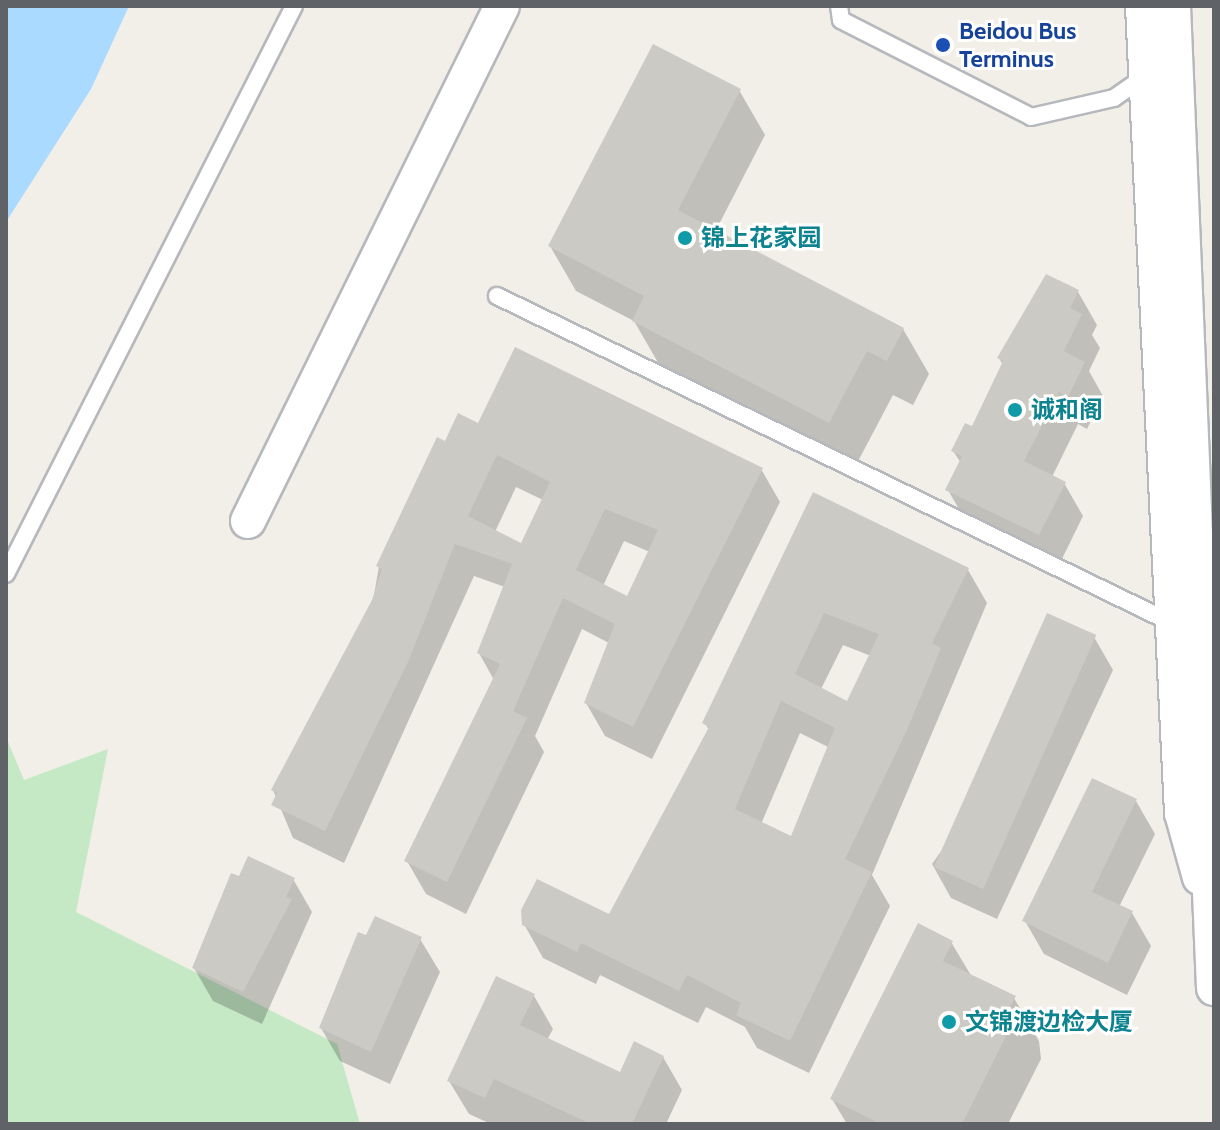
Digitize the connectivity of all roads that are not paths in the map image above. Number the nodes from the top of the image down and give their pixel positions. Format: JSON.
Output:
{"nodes":[{"id":1,"x":294,"y":6,"type":"edge"},
{"id":2,"x":502,"y":6,"type":"edge"},
{"id":3,"x":839,"y":6,"type":"edge"},
{"id":4,"x":1143,"y":6,"type":"edge"},
{"id":5,"x":1173,"y":6,"type":"edge"},
{"id":6,"x":1176,"y":54,"type":"junction"},
{"id":7,"x":1146,"y":75,"type":"junction"},
{"id":8,"x":497,"y":296,"type":"dead end"},
{"id":9,"x":248,"y":521,"type":"dead end"},
{"id":10,"x":6,"y":574,"type":"edge"},
{"id":11,"x":1187,"y":628,"type":"junction"},
{"id":12,"x":1213,"y":906,"type":"edge"},
{"id":13,"x":1214,"y":988,"type":"edge"}],
"edges":[{"from":1,"to":10,"type":"lane"},
{"from":2,"to":9,"type":"street"},
{"from":3,"to":7,"type":"lane"},
{"from":4,"to":7,"type":"street"},
{"from":5,"to":6,"type":"street"},
{"from":6,"to":7,"type":"lane"},
{"from":6,"to":11,"type":"street"},
{"from":7,"to":11,"type":"street"},
{"from":8,"to":11,"type":"lane"},
{"from":11,"to":12,"type":"street"},
{"from":12,"to":13,"type":"street"}]}
